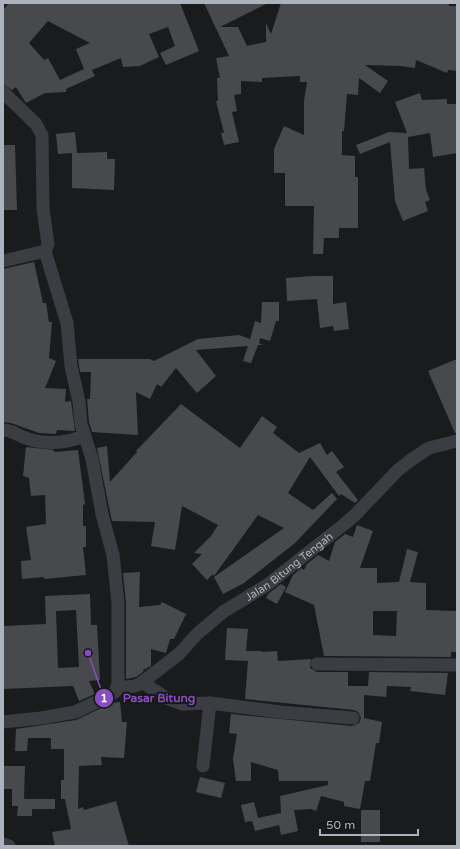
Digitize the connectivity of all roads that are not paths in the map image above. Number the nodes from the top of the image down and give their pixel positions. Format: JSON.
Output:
{"nodes":[{"id":1,"x":3,"y":92,"type":"edge"},
{"id":2,"x":45,"y":251,"type":"junction"},
{"id":3,"x":3,"y":261,"type":"edge"},
{"id":4,"x":3,"y":430,"type":"edge"},
{"id":5,"x":84,"y":436,"type":"junction"},
{"id":6,"x":457,"y":441,"type":"edge"},
{"id":7,"x":317,"y":664,"type":"dead end"},
{"id":8,"x":457,"y":665,"type":"edge"},
{"id":9,"x":142,"y":682,"type":"junction"},
{"id":10,"x":117,"y":688,"type":"junction"},
{"id":11,"x":210,"y":703,"type":"junction"},
{"id":12,"x":353,"y":718,"type":"dead end"},
{"id":13,"x":3,"y":722,"type":"edge"},
{"id":14,"x":204,"y":766,"type":"dead end"},
{"id":15,"x":3,"y":844,"type":"edge"},
{"id":16,"x":8,"y":846,"type":"edge"}],
"edges":[{"from":1,"to":2,"type":"street"},
{"from":2,"to":3,"type":"street"},
{"from":2,"to":5,"type":"street"},
{"from":4,"to":5,"type":"street"},
{"from":5,"to":10,"type":"street"},
{"from":6,"to":9,"type":"street","name":"Jalan Bitung Tengah"},
{"from":7,"to":8,"type":"street"},
{"from":9,"to":10,"type":"street","name":"Jalan Bitung Tengah"},
{"from":9,"to":11,"type":"street"},
{"from":10,"to":13,"type":"street"},
{"from":11,"to":12,"type":"street"},
{"from":11,"to":14,"type":"street"},
{"from":15,"to":16,"type":"street"}]}
